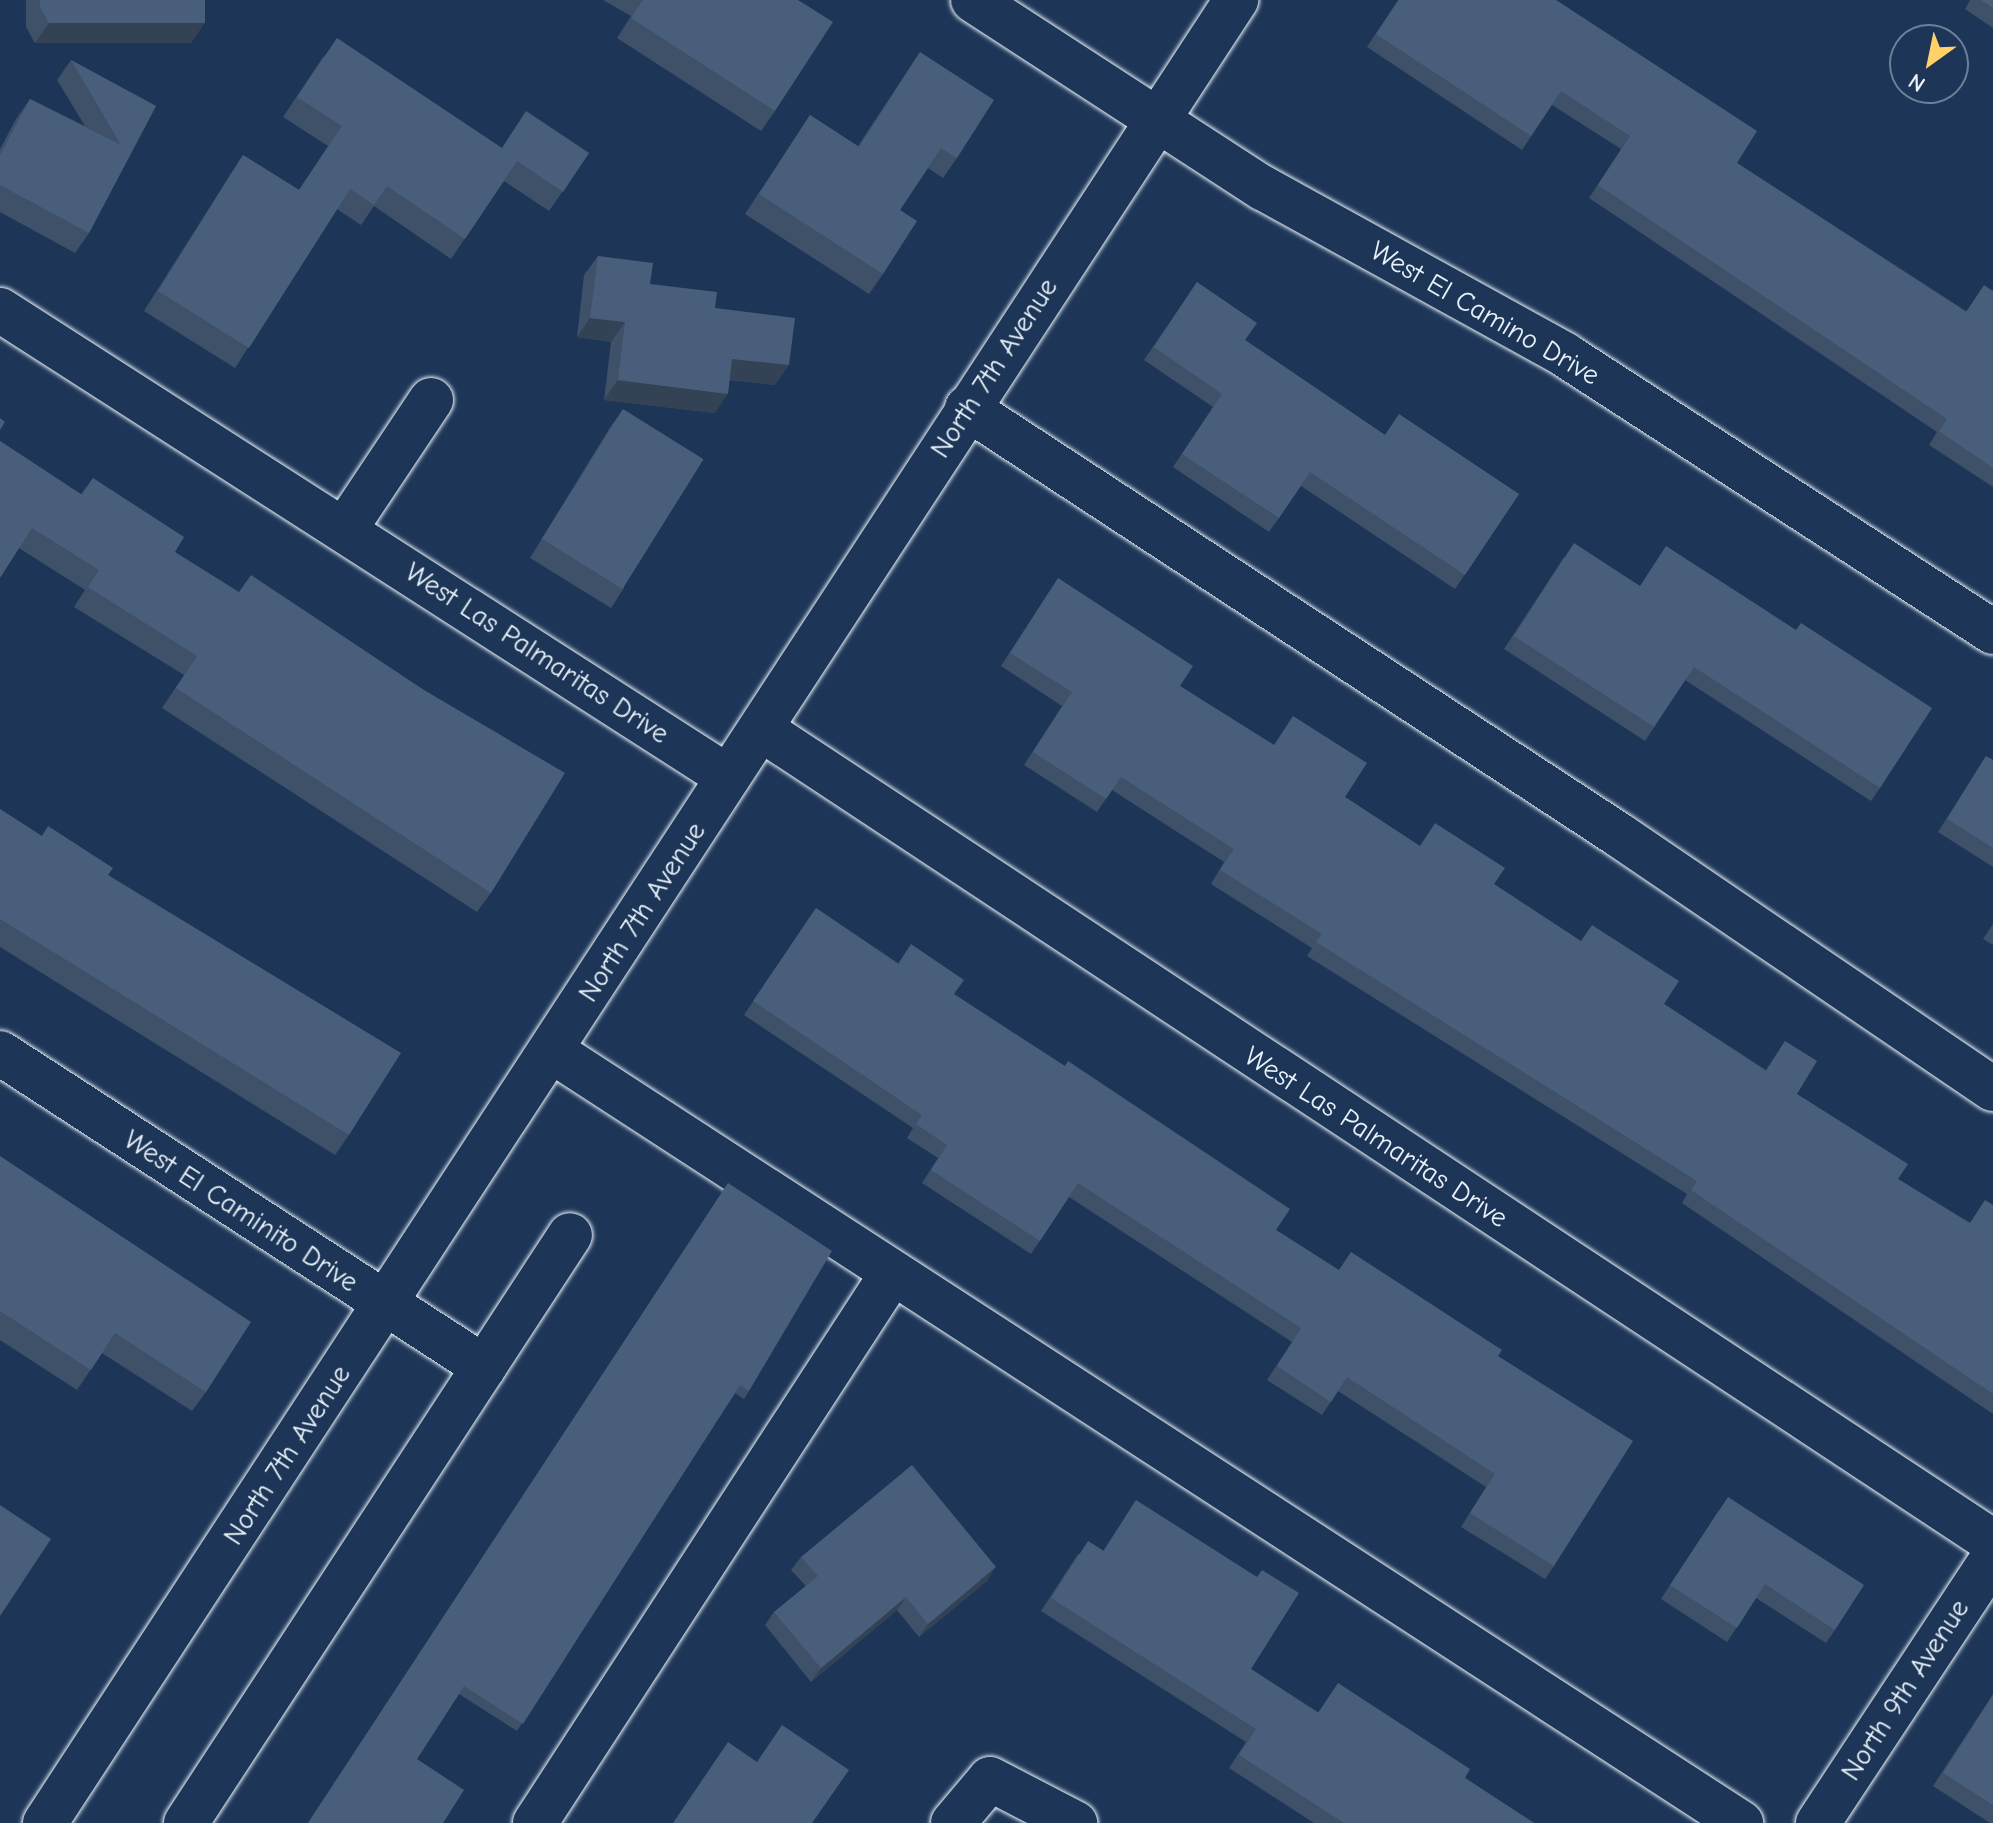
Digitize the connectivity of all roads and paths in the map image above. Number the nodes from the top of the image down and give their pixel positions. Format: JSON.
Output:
{"nodes":[{"id":1,"x":973,"y":0,"type":"edge"},
{"id":2,"x":1236,"y":0,"type":"edge"},
{"id":3,"x":1159,"y":119,"type":"junction"},
{"id":4,"x":0,"y":310,"type":"edge"},
{"id":5,"x":431,"y":400,"type":"dead end"},
{"id":6,"x":967,"y":408,"type":"junction"},
{"id":7,"x":345,"y":529,"type":"junction"},
{"id":8,"x":1993,"y":632,"type":"edge"},
{"id":9,"x":761,"y":729,"type":"junction"},
{"id":10,"x":728,"y":777,"type":"junction"},
{"id":11,"x":552,"y":1051,"type":"junction"},
{"id":12,"x":0,"y":1053,"type":"edge"},
{"id":13,"x":1993,"y":1089,"type":"edge"},
{"id":14,"x":570,"y":1235,"type":"dead end"},
{"id":15,"x":891,"y":1275,"type":"junction"},
{"id":16,"x":385,"y":1305,"type":"junction"},
{"id":17,"x":484,"y":1367,"type":"junction"},
{"id":18,"x":1992,"y":1543,"type":"edge"},
{"id":19,"x":45,"y":1823,"type":"edge"},
{"id":20,"x":186,"y":1823,"type":"edge"},
{"id":21,"x":535,"y":1823,"type":"edge"},
{"id":22,"x":953,"y":1823,"type":"edge"},
{"id":23,"x":1075,"y":1823,"type":"edge"},
{"id":24,"x":1741,"y":1823,"type":"edge"},
{"id":25,"x":1818,"y":1823,"type":"edge"}],
"edges":[{"from":1,"to":3,"type":"street","name":"West El Camino Drive"},
{"from":2,"to":3,"type":"street","name":"North 7th Avenue"},
{"from":3,"to":6,"type":"street","name":"North 7th Avenue"},
{"from":3,"to":8,"type":"street","name":"West El Camino Drive"},
{"from":4,"to":7,"type":"street","name":"West Las Palmaritas Drive"},
{"from":5,"to":7,"type":"street"},
{"from":6,"to":9,"type":"street","name":"North 7th Avenue"},
{"from":6,"to":13,"type":"street"},
{"from":7,"to":10,"type":"street","name":"West Las Palmaritas Drive"},
{"from":9,"to":10,"type":"street","name":"North 7th Avenue"},
{"from":9,"to":18,"type":"street","name":"West Las Palmaritas Drive"},
{"from":10,"to":11,"type":"street","name":"North 7th Avenue"},
{"from":11,"to":15,"type":"street"},
{"from":11,"to":16,"type":"street","name":"North 7th Avenue"},
{"from":12,"to":16,"type":"street","name":"West El Caminito Drive"},
{"from":14,"to":17,"type":"street"},
{"from":15,"to":21,"type":"street"},
{"from":15,"to":24,"type":"street"},
{"from":16,"to":17,"type":"street","name":"West El Caminito Drive"},
{"from":16,"to":19,"type":"street","name":"North 7th Avenue"},
{"from":17,"to":20,"type":"street"},
{"from":18,"to":25,"type":"street","name":"North 9th Avenue"},
{"from":22,"to":23,"type":"street"}]}
